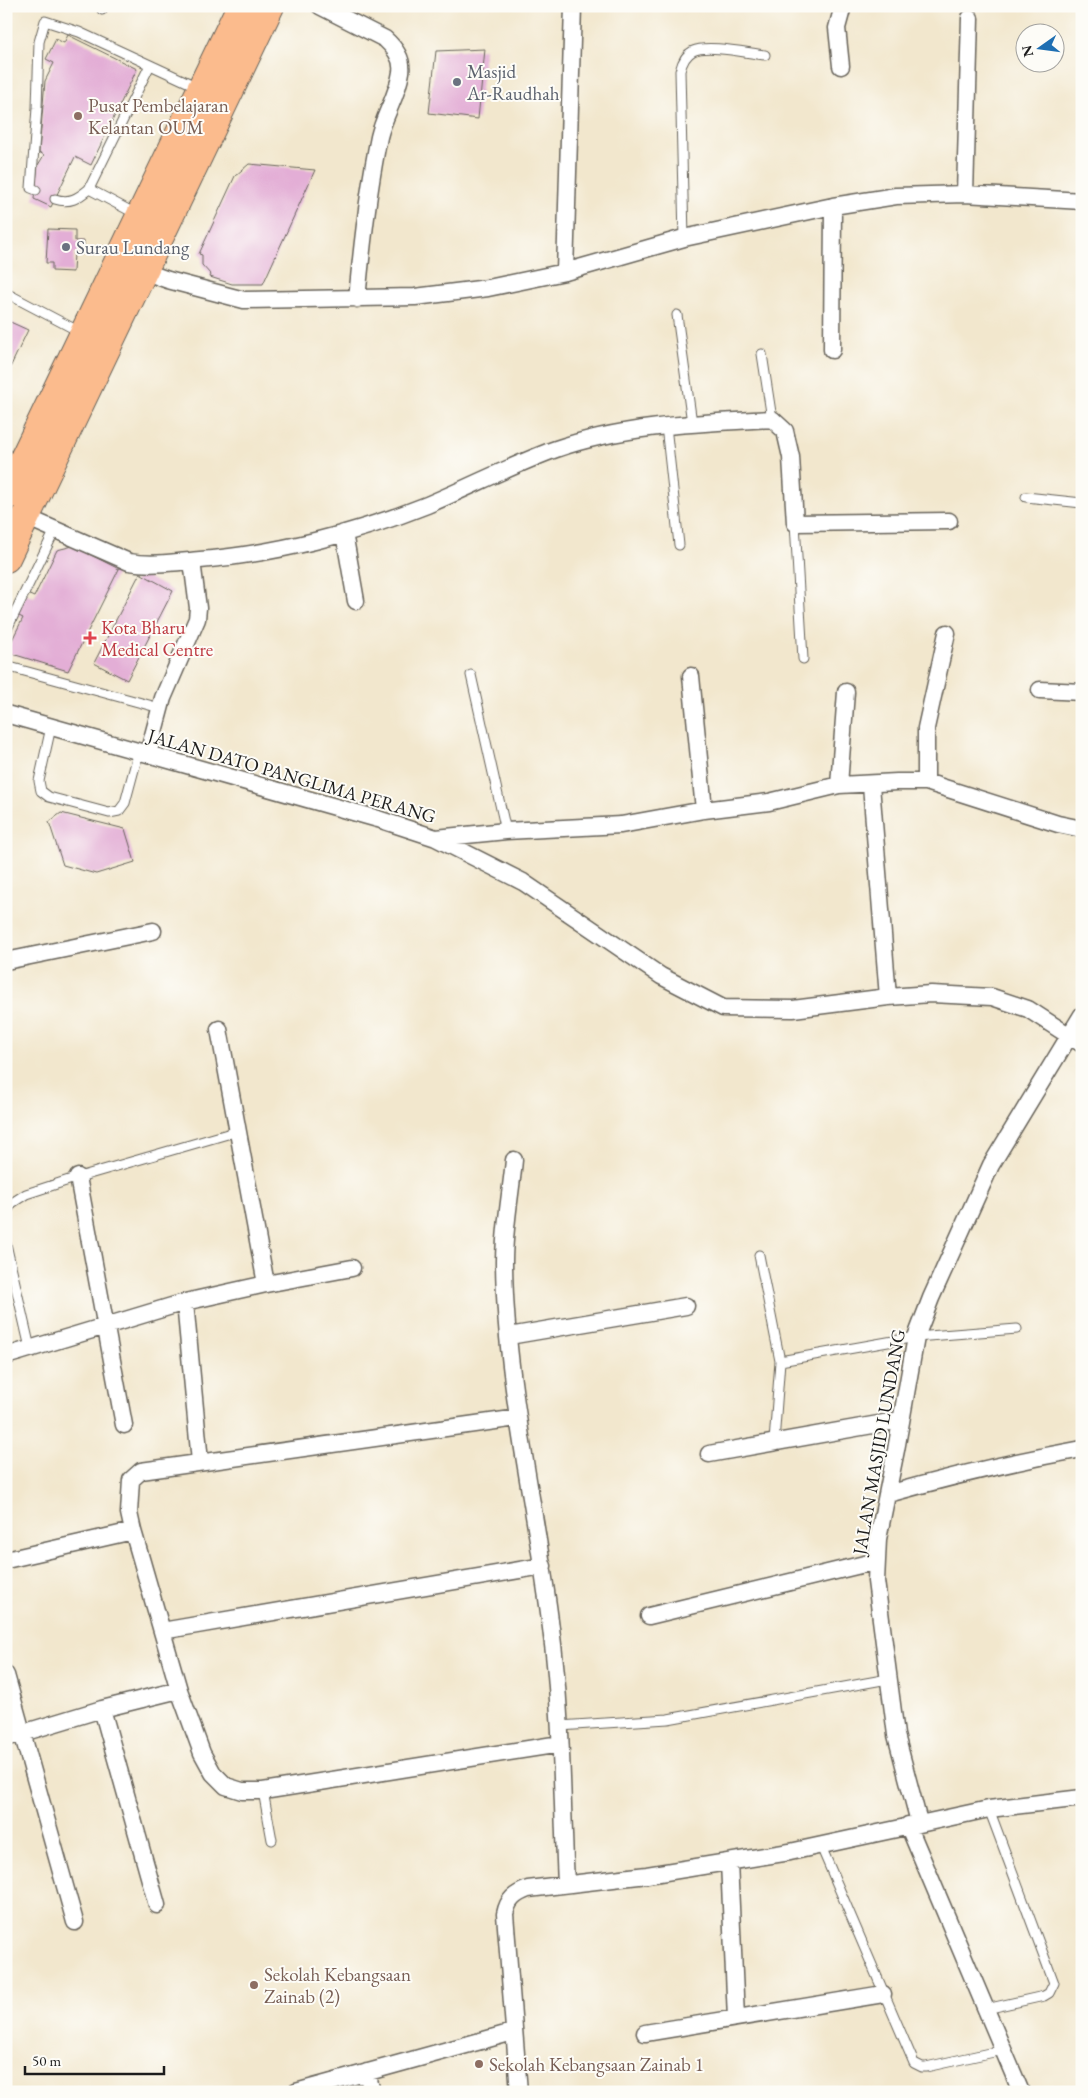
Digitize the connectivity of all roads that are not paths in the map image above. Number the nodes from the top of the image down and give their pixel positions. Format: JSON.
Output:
{"nodes":[{"id":1,"x":241,"y":6,"type":"edge"},
{"id":2,"x":270,"y":6,"type":"edge"},
{"id":3,"x":320,"y":6,"type":"edge"},
{"id":4,"x":573,"y":6,"type":"edge"},
{"id":5,"x":843,"y":6,"type":"edge"},
{"id":6,"x":970,"y":18,"type":"dead end"},
{"id":7,"x":765,"y":55,"type":"dead end"},
{"id":8,"x":150,"y":65,"type":"junction"},
{"id":9,"x":840,"y":66,"type":"dead end"},
{"id":10,"x":202,"y":88,"type":"junction"},
{"id":11,"x":89,"y":189,"type":"junction"},
{"id":12,"x":36,"y":190,"type":"dead end"},
{"id":13,"x":965,"y":194,"type":"junction"},
{"id":14,"x":55,"y":199,"type":"dead end"},
{"id":15,"x":1082,"y":201,"type":"edge"},
{"id":16,"x":833,"y":206,"type":"junction"},
{"id":17,"x":141,"y":216,"type":"junction"},
{"id":18,"x":684,"y":238,"type":"junction"},
{"id":19,"x":143,"y":271,"type":"junction"},
{"id":20,"x":564,"y":272,"type":"junction"},
{"id":21,"x":6,"y":293,"type":"edge"},
{"id":22,"x":357,"y":299,"type":"junction"},
{"id":23,"x":677,"y":315,"type":"dead end"},
{"id":24,"x":84,"y":334,"type":"junction"},
{"id":25,"x":832,"y":350,"type":"dead end"},
{"id":26,"x":762,"y":354,"type":"dead end"},
{"id":27,"x":772,"y":419,"type":"junction"},
{"id":28,"x":692,"y":423,"type":"junction"},
{"id":29,"x":666,"y":426,"type":"junction"},
{"id":30,"x":6,"y":496,"type":"edge"},
{"id":31,"x":1026,"y":497,"type":"dead end"},
{"id":32,"x":1082,"y":503,"type":"edge"},
{"id":33,"x":26,"y":517,"type":"junction"},
{"id":34,"x":949,"y":520,"type":"dead end"},
{"id":35,"x":795,"y":523,"type":"junction"},
{"id":36,"x":55,"y":530,"type":"junction"},
{"id":37,"x":344,"y":533,"type":"junction"},
{"id":38,"x":679,"y":545,"type":"dead end"},
{"id":39,"x":6,"y":558,"type":"edge"},
{"id":40,"x":192,"y":561,"type":"junction"},
{"id":41,"x":356,"y":601,"type":"dead end"},
{"id":42,"x":6,"y":631,"type":"edge"},
{"id":43,"x":947,"y":633,"type":"dead end"},
{"id":44,"x":803,"y":659,"type":"dead end"},
{"id":45,"x":6,"y":666,"type":"edge"},
{"id":46,"x":471,"y":675,"type":"dead end"},
{"id":47,"x":691,"y":676,"type":"dead end"},
{"id":48,"x":1040,"y":690,"type":"dead end"},
{"id":49,"x":846,"y":692,"type":"dead end"},
{"id":50,"x":1082,"y":692,"type":"edge"},
{"id":51,"x":160,"y":708,"type":"junction"},
{"id":52,"x":6,"y":714,"type":"edge"},
{"id":53,"x":51,"y":727,"type":"junction"},
{"id":54,"x":144,"y":752,"type":"junction"},
{"id":55,"x":926,"y":782,"type":"junction"},
{"id":56,"x":839,"y":785,"type":"junction"},
{"id":57,"x":871,"y":785,"type":"junction"},
{"id":58,"x":704,"y":810,"type":"junction"},
{"id":59,"x":1082,"y":829,"type":"edge"},
{"id":60,"x":506,"y":831,"type":"junction"},
{"id":61,"x":436,"y":838,"type":"junction"},
{"id":62,"x":153,"y":931,"type":"dead end"},
{"id":63,"x":6,"y":961,"type":"edge"},
{"id":64,"x":888,"y":997,"type":"junction"},
{"id":65,"x":1082,"y":1015,"type":"edge"},
{"id":66,"x":219,"y":1029,"type":"dead end"},
{"id":67,"x":1076,"y":1040,"type":"edge"},
{"id":68,"x":238,"y":1131,"type":"junction"},
{"id":69,"x":514,"y":1160,"type":"dead end"},
{"id":70,"x":78,"y":1177,"type":"junction"},
{"id":71,"x":6,"y":1213,"type":"edge"},
{"id":72,"x":6,"y":1244,"type":"edge"},
{"id":73,"x":759,"y":1255,"type":"dead end"},
{"id":74,"x":352,"y":1268,"type":"dead end"},
{"id":75,"x":266,"y":1284,"type":"junction"},
{"id":76,"x":185,"y":1302,"type":"junction"},
{"id":77,"x":686,"y":1306,"type":"dead end"},
{"id":78,"x":107,"y":1325,"type":"junction"},
{"id":79,"x":1017,"y":1329,"type":"dead end"},
{"id":80,"x":509,"y":1336,"type":"junction"},
{"id":81,"x":916,"y":1337,"type":"junction"},
{"id":82,"x":30,"y":1348,"type":"junction"},
{"id":83,"x":6,"y":1356,"type":"edge"},
{"id":84,"x":780,"y":1361,"type":"junction"},
{"id":85,"x":518,"y":1418,"type":"junction"},
{"id":86,"x":901,"y":1420,"type":"junction"},
{"id":87,"x":124,"y":1425,"type":"dead end"},
{"id":88,"x":774,"y":1442,"type":"junction"},
{"id":89,"x":1082,"y":1449,"type":"edge"},
{"id":90,"x":709,"y":1454,"type":"dead end"},
{"id":91,"x":200,"y":1462,"type":"junction"},
{"id":92,"x":888,"y":1494,"type":"junction"},
{"id":93,"x":133,"y":1531,"type":"junction"},
{"id":94,"x":6,"y":1560,"type":"edge"},
{"id":95,"x":877,"y":1561,"type":"junction"},
{"id":96,"x":543,"y":1566,"type":"junction"},
{"id":97,"x":649,"y":1616,"type":"dead end"},
{"id":98,"x":162,"y":1631,"type":"junction"},
{"id":99,"x":6,"y":1675,"type":"edge"},
{"id":100,"x":888,"y":1679,"type":"junction"},
{"id":101,"x":179,"y":1690,"type":"junction"},
{"id":102,"x":102,"y":1709,"type":"junction"},
{"id":103,"x":558,"y":1726,"type":"junction"},
{"id":104,"x":22,"y":1733,"type":"junction"},
{"id":105,"x":6,"y":1738,"type":"edge"},
{"id":106,"x":560,"y":1744,"type":"junction"},
{"id":107,"x":263,"y":1791,"type":"junction"},
{"id":108,"x":1082,"y":1798,"type":"edge"},
{"id":109,"x":989,"y":1808,"type":"junction"},
{"id":110,"x":914,"y":1824,"type":"junction"},
{"id":111,"x":272,"y":1840,"type":"dead end"},
{"id":112,"x":820,"y":1844,"type":"junction"},
{"id":113,"x":729,"y":1862,"type":"junction"},
{"id":114,"x":566,"y":1884,"type":"junction"},
{"id":115,"x":157,"y":1904,"type":"dead end"},
{"id":116,"x":75,"y":1922,"type":"dead end"},
{"id":117,"x":883,"y":1994,"type":"junction"},
{"id":118,"x":986,"y":2009,"type":"junction"},
{"id":119,"x":736,"y":2018,"type":"junction"},
{"id":120,"x":513,"y":2032,"type":"junction"},
{"id":121,"x":646,"y":2033,"type":"dead end"},
{"id":122,"x":1003,"y":2050,"type":"junction"},
{"id":123,"x":366,"y":2072,"type":"junction"},
{"id":124,"x":296,"y":2092,"type":"edge"},
{"id":125,"x":372,"y":2092,"type":"edge"},
{"id":126,"x":519,"y":2092,"type":"edge"},
{"id":127,"x":1021,"y":2092,"type":"edge"}],
"edges":[{"from":1,"to":10,"type":"highway"},
{"from":2,"to":19,"type":"highway"},
{"from":3,"to":22,"type":"street"},
{"from":4,"to":20,"type":"street"},
{"from":5,"to":9,"type":"street"},
{"from":6,"to":13,"type":"street"},
{"from":7,"to":18,"type":"lane"},
{"from":8,"to":10,"type":"lane"},
{"from":8,"to":11,"type":"lane"},
{"from":8,"to":12,"type":"lane"},
{"from":10,"to":17,"type":"highway"},
{"from":11,"to":14,"type":"lane"},
{"from":11,"to":17,"type":"lane"},
{"from":13,"to":15,"type":"street"},
{"from":13,"to":16,"type":"street"},
{"from":16,"to":18,"type":"street"},
{"from":16,"to":25,"type":"street"},
{"from":17,"to":24,"type":"highway"},
{"from":18,"to":20,"type":"street"},
{"from":19,"to":22,"type":"street"},
{"from":19,"to":33,"type":"highway"},
{"from":20,"to":22,"type":"street"},
{"from":21,"to":24,"type":"lane"},
{"from":23,"to":28,"type":"lane"},
{"from":24,"to":30,"type":"highway"},
{"from":26,"to":27,"type":"lane"},
{"from":27,"to":28,"type":"street"},
{"from":27,"to":35,"type":"street"},
{"from":28,"to":29,"type":"street"},
{"from":29,"to":37,"type":"street"},
{"from":29,"to":38,"type":"lane"},
{"from":31,"to":32,"type":"lane"},
{"from":33,"to":36,"type":"street"},
{"from":33,"to":39,"type":"highway"},
{"from":34,"to":35,"type":"street"},
{"from":35,"to":44,"type":"lane"},
{"from":36,"to":40,"type":"street"},
{"from":36,"to":42,"type":"lane"},
{"from":37,"to":40,"type":"street"},
{"from":37,"to":41,"type":"street"},
{"from":40,"to":51,"type":"street"},
{"from":43,"to":55,"type":"street"},
{"from":45,"to":51,"type":"lane"},
{"from":46,"to":60,"type":"lane"},
{"from":47,"to":58,"type":"street"},
{"from":48,"to":50,"type":"street"},
{"from":49,"to":56,"type":"street"},
{"from":51,"to":54,"type":"street"},
{"from":52,"to":53,"type":"street","name":"JALAN DATO PANGLIMA PERANG"},
{"from":53,"to":54,"type":"street","name":"JALAN DATO PANGLIMA PERANG"},
{"from":53,"to":54,"type":"lane"},
{"from":54,"to":61,"type":"street","name":"JALAN DATO PANGLIMA PERANG"},
{"from":55,"to":57,"type":"street"},
{"from":55,"to":59,"type":"street"},
{"from":56,"to":57,"type":"street"},
{"from":56,"to":58,"type":"street"},
{"from":57,"to":64,"type":"street"},
{"from":58,"to":60,"type":"street"},
{"from":60,"to":61,"type":"street"},
{"from":61,"to":64,"type":"street","name":"JALAN DATO PANGLIMA PERANG"},
{"from":62,"to":63,"type":"street"},
{"from":64,"to":67,"type":"street","name":"JALAN DATO PANGLIMA PERANG"},
{"from":65,"to":67,"type":"street","name":"JALAN MASJID LUNDANG"},
{"from":66,"to":68,"type":"street"},
{"from":67,"to":81,"type":"street","name":"JALAN MASJID LUNDANG"},
{"from":68,"to":70,"type":"lane"},
{"from":68,"to":75,"type":"street"},
{"from":69,"to":80,"type":"street"},
{"from":70,"to":71,"type":"lane"},
{"from":70,"to":78,"type":"street"},
{"from":72,"to":82,"type":"lane"},
{"from":73,"to":84,"type":"lane"},
{"from":74,"to":75,"type":"street"},
{"from":75,"to":76,"type":"street"},
{"from":76,"to":78,"type":"street"},
{"from":76,"to":91,"type":"street"},
{"from":77,"to":80,"type":"street"},
{"from":78,"to":82,"type":"street"},
{"from":78,"to":87,"type":"street"},
{"from":79,"to":81,"type":"lane"},
{"from":80,"to":85,"type":"street"},
{"from":81,"to":84,"type":"lane"},
{"from":81,"to":86,"type":"street","name":"JALAN MASJID LUNDANG"},
{"from":82,"to":83,"type":"street"},
{"from":84,"to":88,"type":"lane"},
{"from":85,"to":91,"type":"street"},
{"from":85,"to":96,"type":"street"},
{"from":86,"to":88,"type":"street"},
{"from":86,"to":92,"type":"street","name":"JALAN MASJID LUNDANG"},
{"from":88,"to":90,"type":"street"},
{"from":89,"to":92,"type":"street"},
{"from":91,"to":93,"type":"street"},
{"from":92,"to":95,"type":"street","name":"JALAN MASJID LUNDANG"},
{"from":93,"to":94,"type":"street"},
{"from":93,"to":98,"type":"street"},
{"from":95,"to":97,"type":"street"},
{"from":95,"to":100,"type":"street","name":"JALAN MASJID LUNDANG"},
{"from":96,"to":98,"type":"street"},
{"from":96,"to":103,"type":"street"},
{"from":98,"to":101,"type":"street"},
{"from":99,"to":104,"type":"street"},
{"from":100,"to":103,"type":"lane"},
{"from":100,"to":110,"type":"street","name":"JALAN MASJID LUNDANG"},
{"from":101,"to":102,"type":"street"},
{"from":101,"to":107,"type":"street"},
{"from":102,"to":104,"type":"street"},
{"from":102,"to":115,"type":"street"},
{"from":103,"to":106,"type":"street"},
{"from":104,"to":105,"type":"street"},
{"from":104,"to":116,"type":"street"},
{"from":106,"to":107,"type":"street"},
{"from":106,"to":114,"type":"street"},
{"from":107,"to":111,"type":"lane"},
{"from":108,"to":109,"type":"street"},
{"from":109,"to":110,"type":"street"},
{"from":109,"to":118,"type":"lane"},
{"from":110,"to":112,"type":"street"},
{"from":110,"to":118,"type":"street","name":"JALAN MASJID LUNDANG"},
{"from":112,"to":113,"type":"street"},
{"from":112,"to":117,"type":"lane"},
{"from":113,"to":114,"type":"street"},
{"from":113,"to":119,"type":"street"},
{"from":114,"to":120,"type":"street"},
{"from":117,"to":119,"type":"street"},
{"from":117,"to":122,"type":"lane"},
{"from":118,"to":122,"type":"street","name":"JALAN MASJID LUNDANG"},
{"from":119,"to":121,"type":"street"},
{"from":120,"to":123,"type":"street"},
{"from":120,"to":126,"type":"street"},
{"from":122,"to":127,"type":"street","name":"JALAN MASJID LUNDANG"},
{"from":123,"to":124,"type":"street"},
{"from":123,"to":125,"type":"street"}]}
